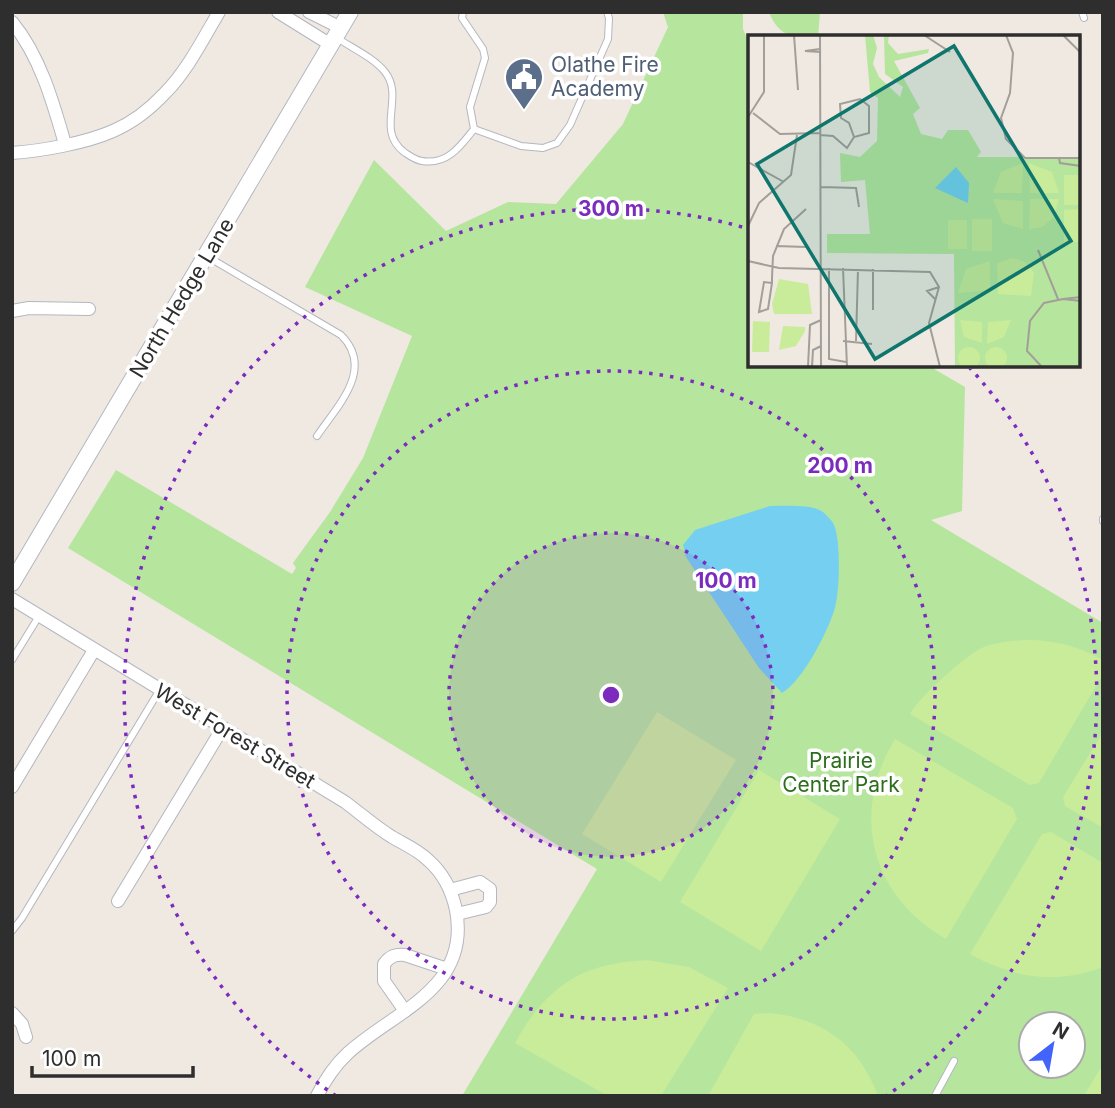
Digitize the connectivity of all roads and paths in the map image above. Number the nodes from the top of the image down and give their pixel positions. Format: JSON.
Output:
{"nodes":[{"id":1,"x":219,"y":12,"type":"edge"},
{"id":2,"x":278,"y":12,"type":"edge"},
{"id":3,"x":309,"y":12,"type":"edge"},
{"id":4,"x":351,"y":12,"type":"edge"},
{"id":5,"x":463,"y":12,"type":"edge"},
{"id":6,"x":607,"y":12,"type":"edge"},
{"id":7,"x":12,"y":22,"type":"edge"},
{"id":8,"x":336,"y":37,"type":"junction"},
{"id":9,"x":474,"y":130,"type":"junction"},
{"id":10,"x":65,"y":144,"type":"junction"},
{"id":11,"x":12,"y":153,"type":"edge"},
{"id":12,"x":207,"y":256,"type":"junction"},
{"id":13,"x":89,"y":309,"type":"dead end"},
{"id":14,"x":12,"y":311,"type":"edge"},
{"id":15,"x":317,"y":436,"type":"dead end"},
{"id":16,"x":12,"y":583,"type":"edge"},
{"id":17,"x":12,"y":599,"type":"edge"},
{"id":18,"x":39,"y":616,"type":"junction"},
{"id":19,"x":94,"y":650,"type":"junction"},
{"id":20,"x":12,"y":660,"type":"edge"},
{"id":21,"x":159,"y":691,"type":"junction"},
{"id":22,"x":222,"y":729,"type":"junction"},
{"id":23,"x":12,"y":787,"type":"edge"},
{"id":24,"x":448,"y":887,"type":"junction"},
{"id":25,"x":118,"y":901,"type":"dead end"},
{"id":26,"x":457,"y":914,"type":"junction"},
{"id":27,"x":12,"y":931,"type":"edge"},
{"id":28,"x":447,"y":969,"type":"junction"},
{"id":29,"x":404,"y":1011,"type":"junction"},
{"id":30,"x":12,"y":1013,"type":"edge"},
{"id":31,"x":26,"y":1037,"type":"dead end"},
{"id":32,"x":954,"y":1061,"type":"dead end"},
{"id":33,"x":318,"y":1095,"type":"edge"},
{"id":34,"x":935,"y":1096,"type":"edge"}],
"edges":[{"from":1,"to":10,"type":"street"},
{"from":2,"to":8,"type":"street"},
{"from":3,"to":8,"type":"street"},
{"from":4,"to":8,"type":"street","name":"North Hedge Lane"},
{"from":5,"to":9,"type":"lane"},
{"from":6,"to":9,"type":"lane"},
{"from":7,"to":10,"type":"street"},
{"from":8,"to":9,"type":"lane"},
{"from":8,"to":12,"type":"street","name":"North Hedge Lane"},
{"from":10,"to":11,"type":"street"},
{"from":12,"to":15,"type":"lane"},
{"from":12,"to":16,"type":"street","name":"North Hedge Lane"},
{"from":13,"to":14,"type":"street"},
{"from":17,"to":18,"type":"street","name":"West Forest Street"},
{"from":18,"to":19,"type":"street","name":"West Forest Street"},
{"from":18,"to":20,"type":"lane"},
{"from":19,"to":21,"type":"street","name":"West Forest Street"},
{"from":19,"to":23,"type":"street"},
{"from":21,"to":22,"type":"street","name":"West Forest Street"},
{"from":21,"to":27,"type":"lane"},
{"from":22,"to":24,"type":"street","name":"West Forest Street"},
{"from":22,"to":25,"type":"street"},
{"from":24,"to":26,"type":"street"},
{"from":24,"to":26,"type":"street"},
{"from":26,"to":28,"type":"street"},
{"from":28,"to":29,"type":"street"},
{"from":28,"to":29,"type":"street"},
{"from":29,"to":33,"type":"street"},
{"from":30,"to":31,"type":"street"},
{"from":32,"to":34,"type":"lane"}]}
